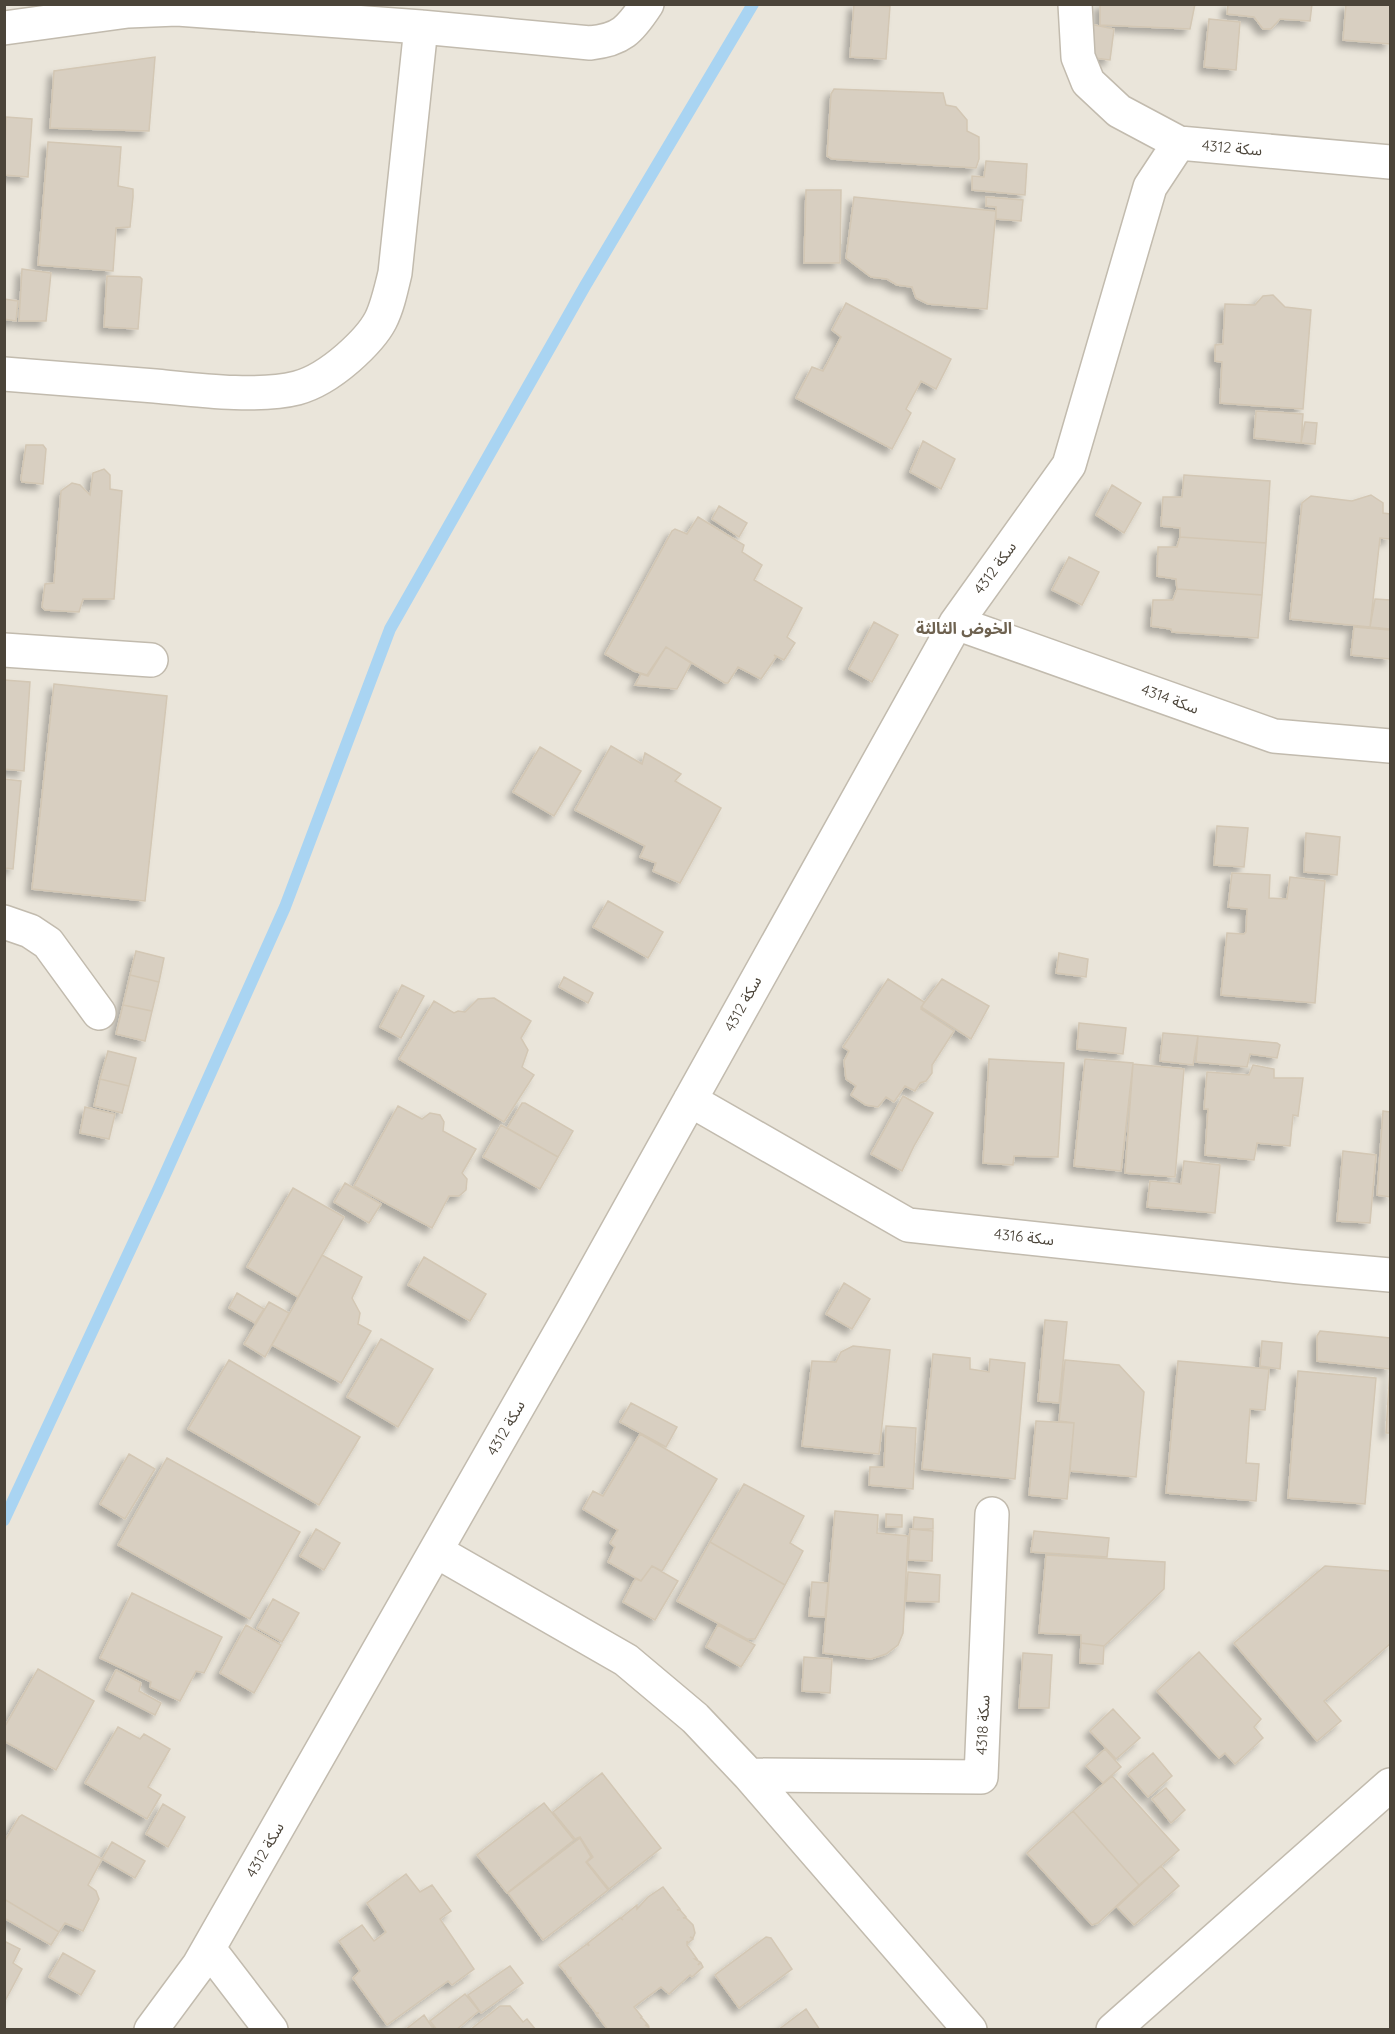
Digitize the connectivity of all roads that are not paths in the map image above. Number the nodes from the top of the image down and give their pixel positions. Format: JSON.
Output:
{"nodes":[{"id":1,"x":647,"y":4,"type":"edge"},
{"id":2,"x":1075,"y":4,"type":"edge"},
{"id":3,"x":421,"y":27,"type":"junction"},
{"id":4,"x":4,"y":28,"type":"edge"},
{"id":5,"x":1179,"y":143,"type":"junction"},
{"id":6,"x":1390,"y":162,"type":"edge"},
{"id":7,"x":4,"y":374,"type":"edge"},
{"id":8,"x":956,"y":623,"type":"junction"},
{"id":9,"x":4,"y":650,"type":"edge"},
{"id":10,"x":152,"y":660,"type":"dead end"},
{"id":11,"x":1390,"y":746,"type":"edge"},
{"id":12,"x":4,"y":922,"type":"edge"},
{"id":13,"x":99,"y":1013,"type":"dead end"},
{"id":14,"x":690,"y":1100,"type":"junction"},
{"id":15,"x":1390,"y":1275,"type":"edge"},
{"id":16,"x":992,"y":1514,"type":"dead end"},
{"id":17,"x":436,"y":1551,"type":"junction"},
{"id":18,"x":749,"y":1775,"type":"junction"},
{"id":19,"x":1390,"y":1785,"type":"edge"},
{"id":20,"x":209,"y":1949,"type":"junction"},
{"id":21,"x":151,"y":2030,"type":"edge"},
{"id":22,"x":271,"y":2030,"type":"edge"},
{"id":23,"x":970,"y":2030,"type":"edge"},
{"id":24,"x":1113,"y":2030,"type":"edge"}],
"edges":[{"from":1,"to":3,"type":"street"},
{"from":2,"to":5,"type":"street"},
{"from":3,"to":4,"type":"street"},
{"from":3,"to":7,"type":"street"},
{"from":5,"to":6,"type":"street","name":"سكة 4312"},
{"from":5,"to":8,"type":"street","name":"سكة 4312"},
{"from":8,"to":11,"type":"street","name":"سكة 4314"},
{"from":8,"to":14,"type":"street","name":"سكة 4312"},
{"from":9,"to":10,"type":"street"},
{"from":12,"to":13,"type":"street"},
{"from":14,"to":15,"type":"street","name":"سكة 4316"},
{"from":14,"to":17,"type":"street","name":"سكة 4312"},
{"from":16,"to":18,"type":"street","name":"سكة 4318"},
{"from":17,"to":18,"type":"street"},
{"from":17,"to":20,"type":"street","name":"سكة 4312"},
{"from":18,"to":23,"type":"street"},
{"from":19,"to":24,"type":"street"},
{"from":20,"to":21,"type":"street","name":"سكة 4312"},
{"from":20,"to":22,"type":"street"}]}
